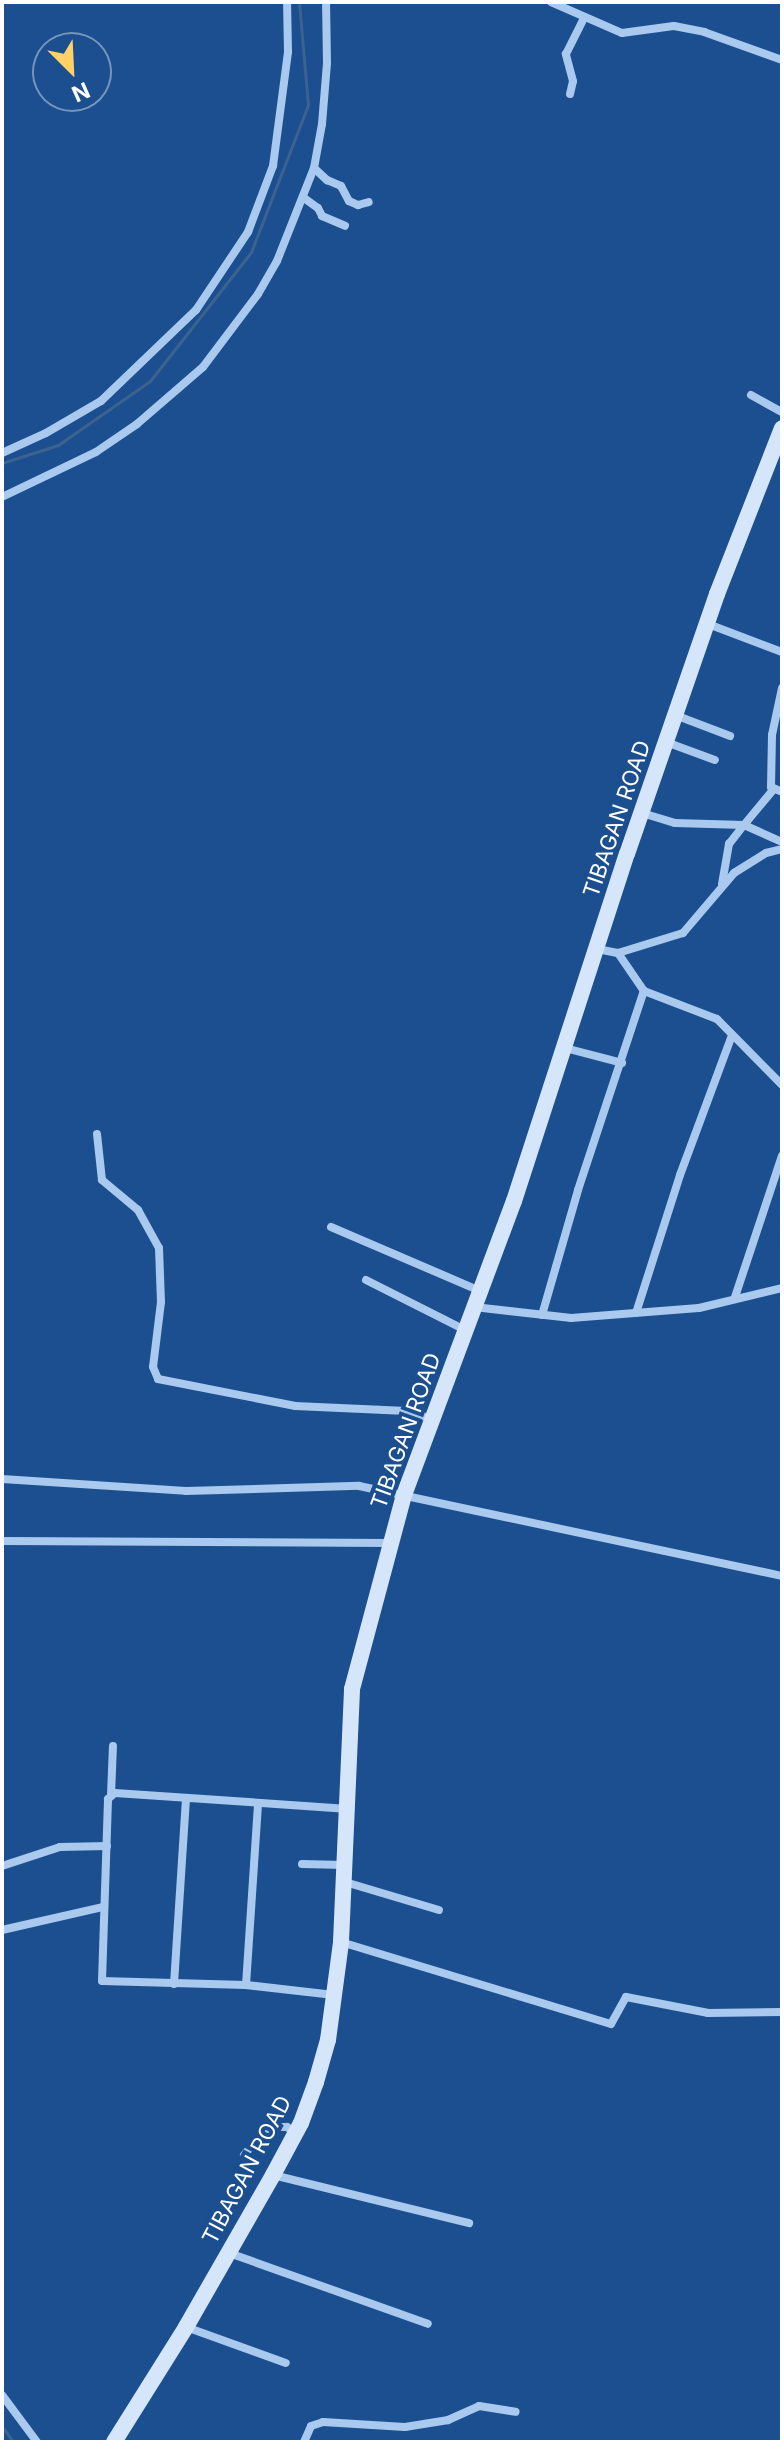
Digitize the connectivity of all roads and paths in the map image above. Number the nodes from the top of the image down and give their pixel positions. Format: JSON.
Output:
{"nodes":[{"id":1,"x":287,"y":2,"type":"edge"},
{"id":2,"x":326,"y":2,"type":"edge"},
{"id":3,"x":551,"y":2,"type":"edge"},
{"id":4,"x":584,"y":18,"type":"junction"},
{"id":5,"x":782,"y":60,"type":"edge"},
{"id":6,"x":570,"y":94,"type":"dead end"},
{"id":7,"x":314,"y":168,"type":"junction"},
{"id":8,"x":304,"y":198,"type":"junction"},
{"id":9,"x":369,"y":202,"type":"dead end"},
{"id":10,"x":345,"y":226,"type":"dead end"},
{"id":11,"x":751,"y":395,"type":"dead end"},
{"id":12,"x":782,"y":412,"type":"edge"},
{"id":13,"x":782,"y":428,"type":"edge"},
{"id":14,"x":2,"y":453,"type":"edge"},
{"id":15,"x":2,"y":497,"type":"edge"},
{"id":16,"x":708,"y":624,"type":"junction"},
{"id":17,"x":782,"y":652,"type":"edge"},
{"id":18,"x":782,"y":688,"type":"edge"},
{"id":19,"x":675,"y":715,"type":"junction"},
{"id":20,"x":730,"y":736,"type":"dead end"},
{"id":21,"x":666,"y":742,"type":"junction"},
{"id":22,"x":715,"y":760,"type":"dead end"},
{"id":23,"x":778,"y":791,"type":"edge"},
{"id":24,"x":641,"y":813,"type":"junction"},
{"id":25,"x":744,"y":825,"type":"junction"},
{"id":26,"x":782,"y":842,"type":"edge"},
{"id":27,"x":782,"y":849,"type":"edge"},
{"id":28,"x":720,"y":890,"type":"junction"},
{"id":29,"x":597,"y":949,"type":"junction"},
{"id":30,"x":618,"y":953,"type":"junction"},
{"id":31,"x":644,"y":991,"type":"junction"},
{"id":32,"x":732,"y":1035,"type":"junction"},
{"id":33,"x":565,"y":1048,"type":"junction"},
{"id":34,"x":622,"y":1063,"type":"junction"},
{"id":35,"x":782,"y":1085,"type":"edge"},
{"id":36,"x":97,"y":1134,"type":"dead end"},
{"id":37,"x":782,"y":1156,"type":"edge"},
{"id":38,"x":331,"y":1227,"type":"dead end"},
{"id":39,"x":366,"y":1280,"type":"dead end"},
{"id":40,"x":782,"y":1288,"type":"edge"},
{"id":41,"x":735,"y":1297,"type":"junction"},
{"id":42,"x":477,"y":1299,"type":"junction"},
{"id":43,"x":636,"y":1313,"type":"junction"},
{"id":44,"x":542,"y":1315,"type":"junction"},
{"id":45,"x":465,"y":1330,"type":"junction"},
{"id":46,"x":432,"y":1419,"type":"junction"},
{"id":47,"x":2,"y":1479,"type":"edge"},
{"id":48,"x":404,"y":1495,"type":"junction"},
{"id":49,"x":2,"y":1541,"type":"edge"},
{"id":50,"x":391,"y":1543,"type":"junction"},
{"id":51,"x":782,"y":1576,"type":"edge"},
{"id":52,"x":113,"y":1746,"type":"dead end"},
{"id":53,"x":111,"y":1795,"type":"junction"},
{"id":54,"x":186,"y":1799,"type":"junction"},
{"id":55,"x":258,"y":1804,"type":"junction"},
{"id":56,"x":348,"y":1809,"type":"junction"},
{"id":57,"x":107,"y":1846,"type":"junction"},
{"id":58,"x":302,"y":1864,"type":"dead end"},
{"id":59,"x":2,"y":1866,"type":"edge"},
{"id":60,"x":345,"y":1874,"type":"junction"},
{"id":61,"x":103,"y":1907,"type":"junction"},
{"id":62,"x":439,"y":1910,"type":"dead end"},
{"id":63,"x":2,"y":1930,"type":"edge"},
{"id":64,"x":341,"y":1942,"type":"junction"},
{"id":65,"x":174,"y":1984,"type":"junction"},
{"id":66,"x":246,"y":1985,"type":"junction"},
{"id":67,"x":335,"y":1995,"type":"junction"},
{"id":68,"x":782,"y":2012,"type":"edge"},
{"id":69,"x":296,"y":2133,"type":"junction"},
{"id":70,"x":244,"y":2155,"type":"dead end"},
{"id":71,"x":273,"y":2175,"type":"junction"},
{"id":72,"x":469,"y":2223,"type":"dead end"},
{"id":73,"x":229,"y":2253,"type":"junction"},
{"id":74,"x":428,"y":2324,"type":"dead end"},
{"id":75,"x":186,"y":2327,"type":"junction"},
{"id":76,"x":286,"y":2363,"type":"dead end"},
{"id":77,"x":2,"y":2395,"type":"edge"},
{"id":78,"x":516,"y":2412,"type":"dead end"},
{"id":79,"x":37,"y":2442,"type":"edge"},
{"id":80,"x":114,"y":2442,"type":"edge"},
{"id":81,"x":304,"y":2442,"type":"edge"}],
"edges":[{"from":1,"to":14,"type":"street"},
{"from":2,"to":7,"type":"street"},
{"from":3,"to":4,"type":"street"},
{"from":4,"to":5,"type":"street"},
{"from":4,"to":6,"type":"street"},
{"from":7,"to":8,"type":"street"},
{"from":7,"to":9,"type":"street"},
{"from":8,"to":10,"type":"street"},
{"from":8,"to":15,"type":"street"},
{"from":11,"to":12,"type":"street"},
{"from":13,"to":16,"type":"main road","name":"TIBAGAN ROAD"},
{"from":16,"to":17,"type":"street"},
{"from":16,"to":19,"type":"main road","name":"TIBAGAN ROAD"},
{"from":18,"to":23,"type":"street"},
{"from":19,"to":20,"type":"street"},
{"from":19,"to":21,"type":"main road","name":"TIBAGAN ROAD"},
{"from":21,"to":22,"type":"street"},
{"from":21,"to":24,"type":"main road","name":"TIBAGAN ROAD"},
{"from":23,"to":25,"type":"street"},
{"from":24,"to":25,"type":"street"},
{"from":24,"to":29,"type":"main road","name":"TIBAGAN ROAD"},
{"from":25,"to":26,"type":"street"},
{"from":25,"to":28,"type":"street"},
{"from":27,"to":28,"type":"street"},
{"from":28,"to":30,"type":"street"},
{"from":29,"to":30,"type":"street"},
{"from":29,"to":33,"type":"main road","name":"TIBAGAN ROAD"},
{"from":30,"to":31,"type":"street"},
{"from":31,"to":32,"type":"street"},
{"from":31,"to":34,"type":"street"},
{"from":32,"to":35,"type":"street"},
{"from":32,"to":43,"type":"street"},
{"from":33,"to":34,"type":"street"},
{"from":33,"to":42,"type":"main road","name":"TIBAGAN ROAD"},
{"from":34,"to":44,"type":"street"},
{"from":36,"to":46,"type":"street"},
{"from":37,"to":41,"type":"street"},
{"from":38,"to":42,"type":"street"},
{"from":39,"to":45,"type":"street"},
{"from":40,"to":41,"type":"street"},
{"from":41,"to":43,"type":"street"},
{"from":42,"to":44,"type":"street"},
{"from":42,"to":45,"type":"main road","name":"TIBAGAN ROAD"},
{"from":43,"to":44,"type":"street"},
{"from":45,"to":46,"type":"main road","name":"TIBAGAN ROAD"},
{"from":46,"to":48,"type":"main road","name":"TIBAGAN ROAD"},
{"from":47,"to":48,"type":"street"},
{"from":48,"to":50,"type":"main road","name":"TIBAGAN ROAD"},
{"from":48,"to":51,"type":"street"},
{"from":49,"to":50,"type":"street"},
{"from":50,"to":56,"type":"main road","name":"TIBAGAN ROAD"},
{"from":52,"to":53,"type":"street"},
{"from":53,"to":54,"type":"street"},
{"from":53,"to":57,"type":"street"},
{"from":54,"to":55,"type":"street"},
{"from":54,"to":65,"type":"street"},
{"from":55,"to":56,"type":"street"},
{"from":55,"to":66,"type":"street"},
{"from":56,"to":60,"type":"main road","name":"TIBAGAN ROAD"},
{"from":57,"to":59,"type":"street"},
{"from":57,"to":61,"type":"street"},
{"from":58,"to":60,"type":"street"},
{"from":60,"to":62,"type":"street"},
{"from":60,"to":64,"type":"main road","name":"TIBAGAN ROAD"},
{"from":61,"to":63,"type":"street"},
{"from":61,"to":65,"type":"street"},
{"from":64,"to":67,"type":"main road","name":"TIBAGAN ROAD"},
{"from":64,"to":68,"type":"street"},
{"from":65,"to":66,"type":"street"},
{"from":66,"to":67,"type":"street"},
{"from":67,"to":69,"type":"main road","name":"TIBAGAN ROAD"},
{"from":69,"to":70,"type":"street"},
{"from":69,"to":71,"type":"main road","name":"TIBAGAN ROAD"},
{"from":71,"to":72,"type":"street"},
{"from":71,"to":73,"type":"main road","name":"TIBAGAN ROAD"},
{"from":73,"to":74,"type":"street"},
{"from":73,"to":75,"type":"main road","name":"TIBAGAN ROAD"},
{"from":75,"to":76,"type":"street"},
{"from":75,"to":80,"type":"main road","name":"TIBAGAN ROAD"},
{"from":77,"to":79,"type":"street"},
{"from":78,"to":81,"type":"street"}]}
